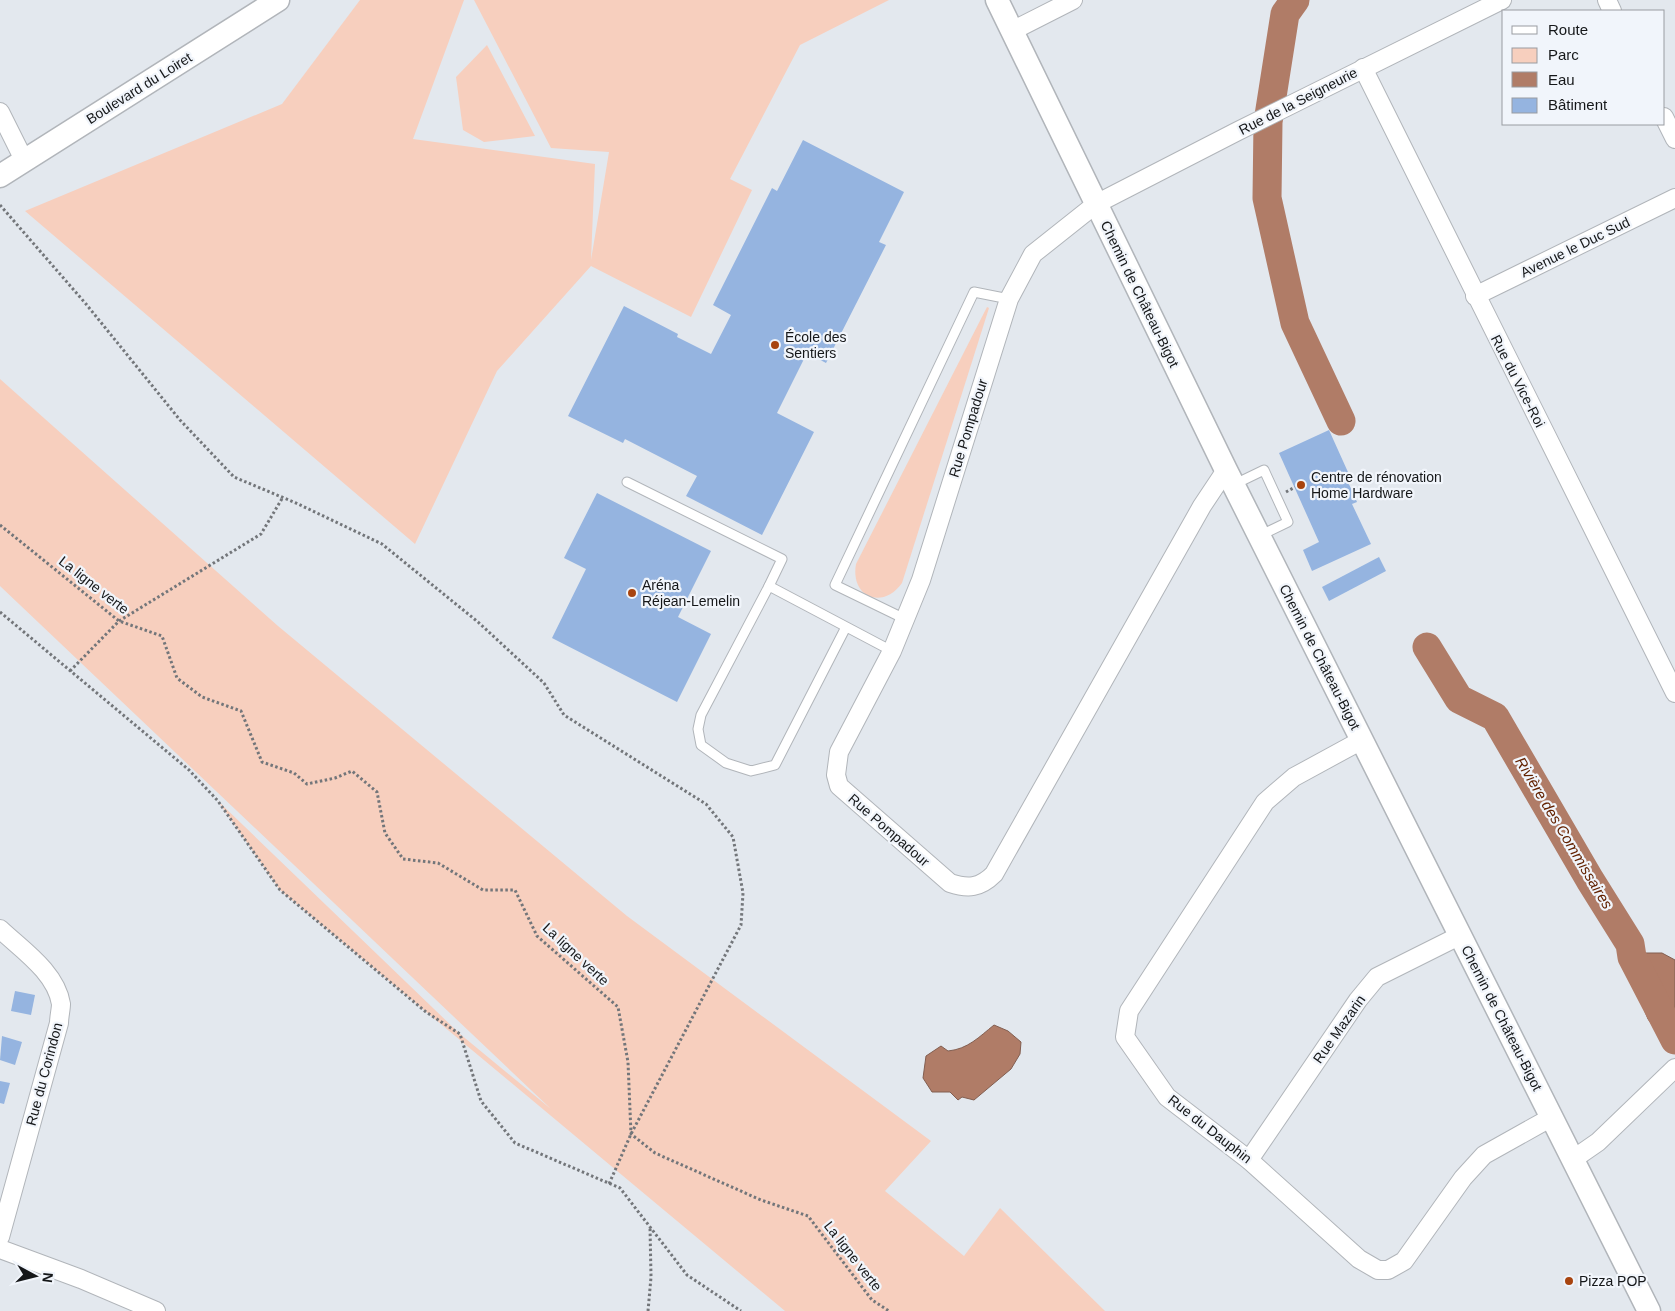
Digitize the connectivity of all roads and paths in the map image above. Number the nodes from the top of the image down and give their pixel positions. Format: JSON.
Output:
{"nodes":[{"id":1,"x":278,"y":0,"type":"edge"},
{"id":2,"x":996,"y":0,"type":"edge"},
{"id":3,"x":1073,"y":0,"type":"edge"},
{"id":4,"x":1502,"y":0,"type":"edge"},
{"id":5,"x":1012,"y":31,"type":"junction"},
{"id":6,"x":1363,"y":68,"type":"junction"},
{"id":7,"x":0,"y":112,"type":"edge"},
{"id":8,"x":1665,"y":118,"type":"edge"},
{"id":9,"x":1675,"y":140,"type":"edge"},
{"id":10,"x":24,"y":160,"type":"junction"},
{"id":11,"x":0,"y":176,"type":"edge"},
{"id":12,"x":1675,"y":198,"type":"edge"},
{"id":13,"x":1096,"y":204,"type":"junction"},
{"id":14,"x":0,"y":205,"type":"edge"},
{"id":15,"x":1475,"y":296,"type":"junction"},
{"id":16,"x":1009,"y":299,"type":"junction"},
{"id":17,"x":1230,"y":477,"type":"junction"},
{"id":18,"x":627,"y":482,"type":"dead end"},
{"id":19,"x":283,"y":497,"type":"junction"},
{"id":20,"x":0,"y":524,"type":"edge"},
{"id":21,"x":1259,"y":536,"type":"junction"},
{"id":22,"x":769,"y":586,"type":"junction"},
{"id":23,"x":0,"y":612,"type":"edge"},
{"id":24,"x":905,"y":619,"type":"junction"},
{"id":25,"x":120,"y":622,"type":"junction"},
{"id":26,"x":846,"y":627,"type":"junction"},
{"id":27,"x":892,"y":651,"type":"junction"},
{"id":28,"x":70,"y":671,"type":"junction"},
{"id":29,"x":1675,"y":694,"type":"edge"},
{"id":30,"x":1362,"y":740,"type":"junction"},
{"id":31,"x":0,"y":929,"type":"edge"},
{"id":32,"x":1460,"y":935,"type":"junction"},
{"id":33,"x":1672,"y":1071,"type":"edge"},
{"id":34,"x":1552,"y":1117,"type":"junction"},
{"id":35,"x":631,"y":1134,"type":"junction"},
{"id":36,"x":1249,"y":1160,"type":"junction"},
{"id":37,"x":1572,"y":1160,"type":"junction"},
{"id":38,"x":609,"y":1184,"type":"junction"},
{"id":39,"x":650,"y":1227,"type":"junction"},
{"id":40,"x":0,"y":1237,"type":"edge"},
{"id":41,"x":0,"y":1249,"type":"edge"},
{"id":42,"x":1647,"y":1310,"type":"edge"},
{"id":43,"x":156,"y":1311,"type":"edge"},
{"id":44,"x":648,"y":1311,"type":"edge"},
{"id":45,"x":741,"y":1311,"type":"edge"},
{"id":46,"x":889,"y":1311,"type":"edge"}],
"edges":[{"from":1,"to":10,"type":"street","name":"Boulevard du Loiret"},
{"from":2,"to":5,"type":"street","name":"Chemin de Château-Bigot"},
{"from":3,"to":5,"type":"street"},
{"from":4,"to":6,"type":"street","name":"Rue de la Seigneurie"},
{"from":5,"to":13,"type":"street","name":"Chemin de Château-Bigot"},
{"from":6,"to":13,"type":"street","name":"Rue de la Seigneurie"},
{"from":6,"to":15,"type":"street","name":"Rue du Vice-Roi"},
{"from":7,"to":10,"type":"street"},
{"from":8,"to":9,"type":"street"},
{"from":10,"to":11,"type":"street","name":"Boulevard du Loiret"},
{"from":12,"to":15,"type":"street","name":"Avenue le Duc Sud"},
{"from":13,"to":16,"type":"street","name":"Rue Pompadour"},
{"from":13,"to":17,"type":"street","name":"Chemin de Château-Bigot"},
{"from":14,"to":19,"type":"path"},
{"from":15,"to":29,"type":"street","name":"Rue du Vice-Roi"},
{"from":16,"to":24,"type":"street","name":"Rue Pompadour"},
{"from":16,"to":24,"type":"lane"},
{"from":17,"to":21,"type":"street","name":"Chemin de Château-Bigot"},
{"from":17,"to":21,"type":"lane"},
{"from":17,"to":27,"type":"street","name":"Rue Pompadour"},
{"from":18,"to":22,"type":"lane"},
{"from":19,"to":25,"type":"path"},
{"from":19,"to":35,"type":"path"},
{"from":20,"to":25,"type":"path","name":"La ligne verte"},
{"from":21,"to":30,"type":"street","name":"Chemin de Château-Bigot"},
{"from":22,"to":26,"type":"lane"},
{"from":22,"to":26,"type":"lane"},
{"from":23,"to":28,"type":"path"},
{"from":24,"to":27,"type":"street","name":"Rue Pompadour"},
{"from":25,"to":28,"type":"path"},
{"from":25,"to":35,"type":"path","name":"La ligne verte"},
{"from":26,"to":27,"type":"lane"},
{"from":28,"to":38,"type":"path"},
{"from":30,"to":32,"type":"street","name":"Chemin de Château-Bigot"},
{"from":30,"to":36,"type":"street","name":"Rue du Dauphin"},
{"from":31,"to":40,"type":"street","name":"Rue du Corindon"},
{"from":32,"to":34,"type":"street","name":"Chemin de Château-Bigot"},
{"from":32,"to":36,"type":"street","name":"Rue Mazarin"},
{"from":33,"to":37,"type":"street"},
{"from":34,"to":36,"type":"street","name":"Rue du Dauphin"},
{"from":34,"to":37,"type":"street","name":"Chemin de Château-Bigot"},
{"from":35,"to":38,"type":"path"},
{"from":35,"to":46,"type":"path","name":"La ligne verte"},
{"from":37,"to":42,"type":"street","name":"Chemin de Château-Bigot"},
{"from":38,"to":39,"type":"path"},
{"from":39,"to":44,"type":"path"},
{"from":39,"to":45,"type":"path"},
{"from":41,"to":43,"type":"street"}]}
